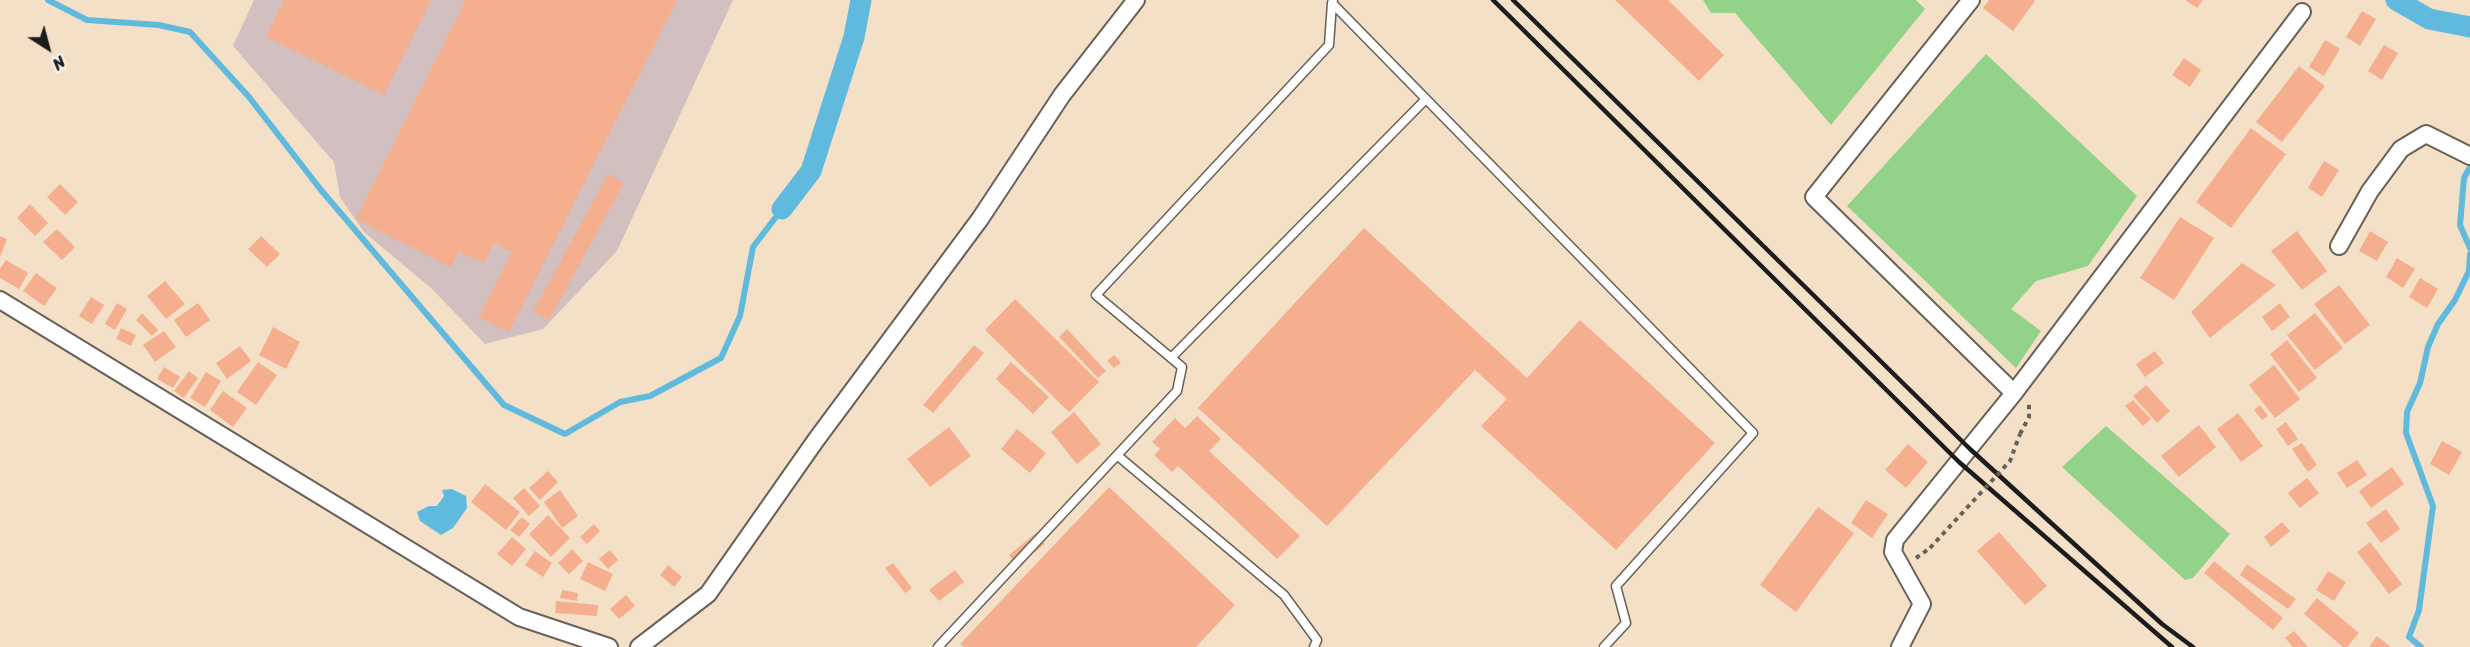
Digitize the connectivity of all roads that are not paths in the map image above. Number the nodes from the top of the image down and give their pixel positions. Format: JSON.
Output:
{"nodes":[{"id":1,"x":1136,"y":0,"type":"edge"},
{"id":2,"x":1971,"y":0,"type":"edge"},
{"id":3,"x":1333,"y":1,"type":"edge"},
{"id":4,"x":2302,"y":12,"type":"dead end"},
{"id":5,"x":1426,"y":99,"type":"junction"},
{"id":6,"x":2467,"y":154,"type":"edge"},
{"id":7,"x":2339,"y":246,"type":"dead end"},
{"id":8,"x":0,"y":300,"type":"edge"},
{"id":9,"x":1171,"y":358,"type":"junction"},
{"id":10,"x":2014,"y":393,"type":"junction"},
{"id":11,"x":1118,"y":456,"type":"junction"},
{"id":12,"x":609,"y":647,"type":"edge"},
{"id":13,"x":639,"y":647,"type":"edge"},
{"id":14,"x":938,"y":647,"type":"edge"},
{"id":15,"x":1314,"y":647,"type":"edge"},
{"id":16,"x":1604,"y":647,"type":"edge"},
{"id":17,"x":1900,"y":647,"type":"edge"}],
"edges":[{"from":1,"to":13,"type":"street"},
{"from":2,"to":10,"type":"street"},
{"from":3,"to":5,"type":"lane"},
{"from":3,"to":9,"type":"lane"},
{"from":4,"to":10,"type":"street"},
{"from":5,"to":9,"type":"lane"},
{"from":5,"to":16,"type":"lane"},
{"from":6,"to":7,"type":"street"},
{"from":8,"to":12,"type":"street"},
{"from":9,"to":11,"type":"lane"},
{"from":10,"to":17,"type":"street"},
{"from":11,"to":14,"type":"lane"},
{"from":11,"to":15,"type":"lane"}]}
